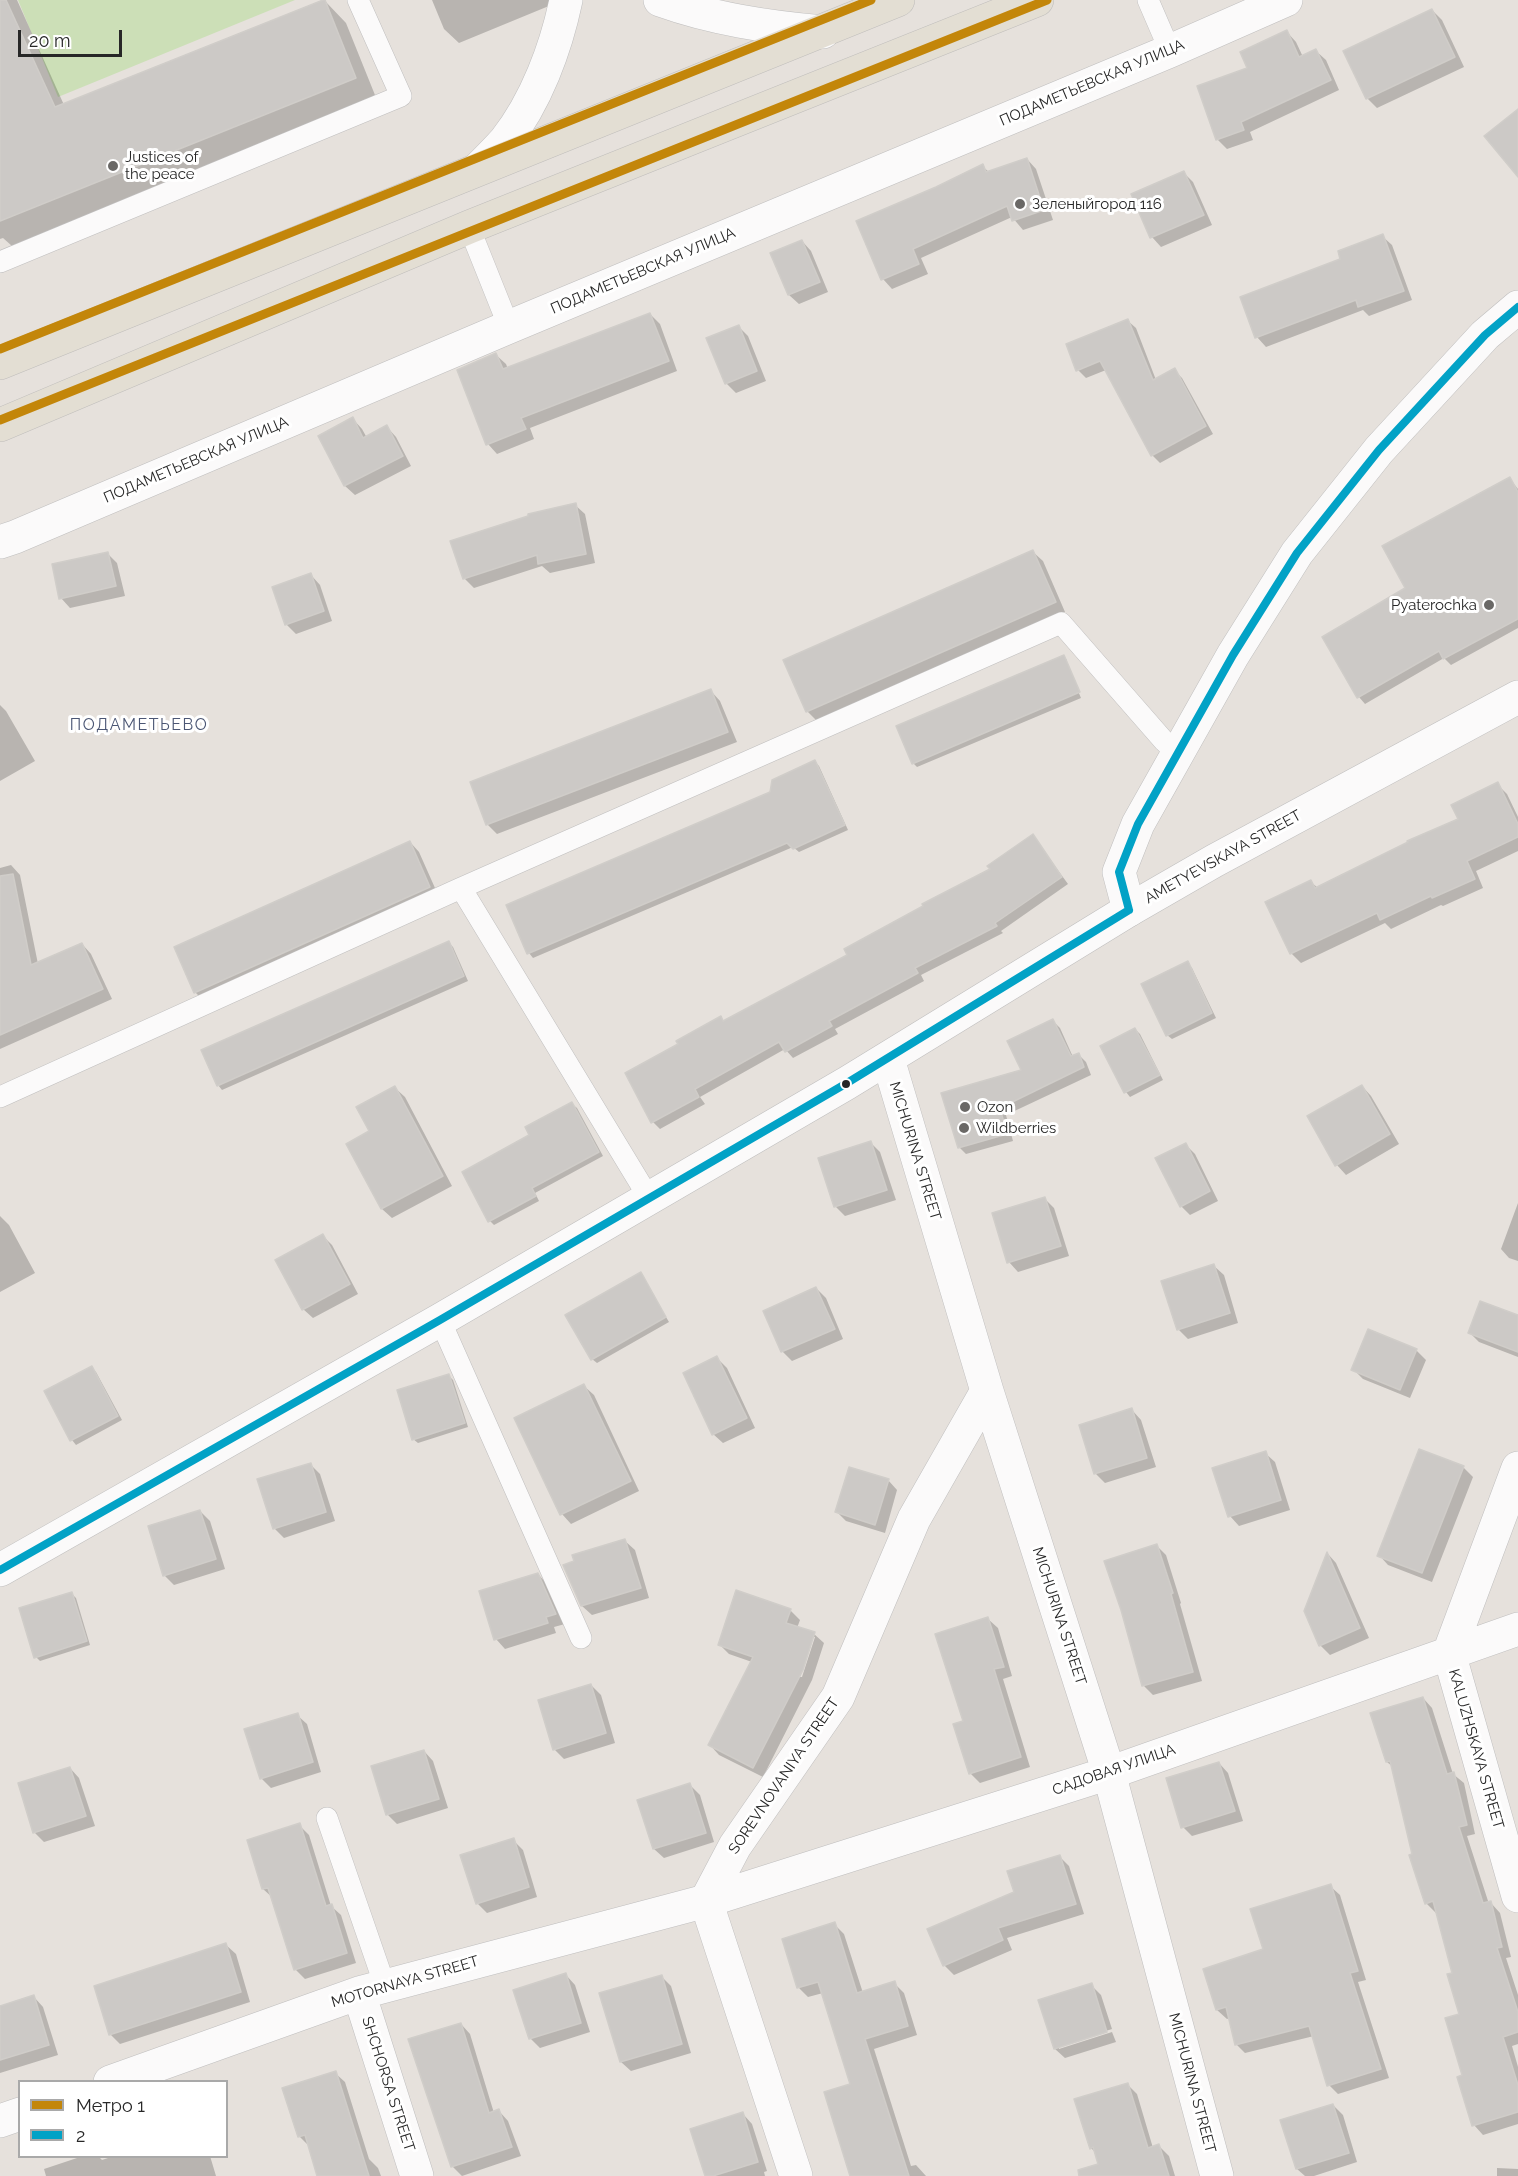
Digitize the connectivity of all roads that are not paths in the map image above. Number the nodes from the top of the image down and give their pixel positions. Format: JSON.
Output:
{"nodes":[{"id":1,"x":358,"y":0,"type":"edge"},
{"id":2,"x":566,"y":0,"type":"edge"},
{"id":3,"x":660,"y":0,"type":"edge"},
{"id":4,"x":898,"y":0,"type":"edge"},
{"id":5,"x":1037,"y":0,"type":"edge"},
{"id":6,"x":1148,"y":0,"type":"edge"},
{"id":7,"x":1286,"y":0,"type":"edge"},
{"id":8,"x":823,"y":32,"type":"junction"},
{"id":9,"x":1170,"y":51,"type":"junction"},
{"id":10,"x":479,"y":168,"type":"junction"},
{"id":11,"x":469,"y":227,"type":"junction"},
{"id":12,"x":0,"y":262,"type":"edge"},
{"id":13,"x":1518,"y":307,"type":"edge"},
{"id":14,"x":509,"y":327,"type":"junction"},
{"id":15,"x":0,"y":363,"type":"edge"},
{"id":16,"x":0,"y":425,"type":"edge"},
{"id":17,"x":0,"y":542,"type":"edge"},
{"id":18,"x":1518,"y":697,"type":"edge"},
{"id":19,"x":1177,"y":753,"type":"junction"},
{"id":20,"x":461,"y":888,"type":"junction"},
{"id":21,"x":1129,"y":910,"type":"junction"},
{"id":22,"x":888,"y":1059,"type":"junction"},
{"id":23,"x":0,"y":1097,"type":"edge"},
{"id":24,"x":649,"y":1198,"type":"junction"},
{"id":25,"x":440,"y":1320,"type":"junction"},
{"id":26,"x":987,"y":1391,"type":"junction"},
{"id":27,"x":1518,"y":1468,"type":"edge"},
{"id":28,"x":0,"y":1570,"type":"edge"},
{"id":29,"x":1518,"y":1629,"type":"edge"},
{"id":30,"x":581,"y":1638,"type":"dead end"},
{"id":31,"x":1449,"y":1653,"type":"junction"},
{"id":32,"x":1109,"y":1773,"type":"junction"},
{"id":33,"x":327,"y":1818,"type":"dead end"},
{"id":34,"x":1518,"y":1896,"type":"edge"},
{"id":35,"x":706,"y":1901,"type":"junction"},
{"id":36,"x":372,"y":1990,"type":"junction"},
{"id":37,"x":116,"y":2080,"type":"edge"},
{"id":38,"x":18,"y":2115,"type":"edge"},
{"id":39,"x":0,"y":2121,"type":"edge"},
{"id":40,"x":417,"y":2176,"type":"edge"},
{"id":41,"x":796,"y":2176,"type":"edge"},
{"id":42,"x":1216,"y":2176,"type":"edge"}],
"edges":[{"from":1,"to":12,"type":"lane"},
{"from":2,"to":10,"type":"street"},
{"from":3,"to":8,"type":"street"},
{"from":4,"to":8,"type":"main road"},
{"from":5,"to":11,"type":"main road"},
{"from":6,"to":9,"type":"lane"},
{"from":7,"to":9,"type":"street","name":"ПОДАМЕТЬЕВСКАЯ УЛИЦА"},
{"from":8,"to":10,"type":"main road"},
{"from":9,"to":14,"type":"street","name":"ПОДАМЕТЬЕВСКАЯ УЛИЦА"},
{"from":10,"to":15,"type":"main road"},
{"from":11,"to":14,"type":"lane"},
{"from":11,"to":16,"type":"main road"},
{"from":13,"to":19,"type":"street"},
{"from":14,"to":17,"type":"street","name":"ПОДАМЕТЬЕВСКАЯ УЛИЦА"},
{"from":18,"to":21,"type":"street","name":"AMETYEVSKAYA STREET"},
{"from":19,"to":20,"type":"lane"},
{"from":19,"to":21,"type":"street"},
{"from":20,"to":23,"type":"lane"},
{"from":20,"to":24,"type":"lane"},
{"from":21,"to":22,"type":"street","name":"AMETYEVSKAYA STREET"},
{"from":22,"to":24,"type":"street","name":"AMETYEVSKAYA STREET"},
{"from":22,"to":26,"type":"street","name":"MICHURINA STREET"},
{"from":24,"to":25,"type":"street","name":"AMETYEVSKAYA STREET"},
{"from":25,"to":28,"type":"street","name":"AMETYEVSKAYA STREET"},
{"from":25,"to":30,"type":"lane"},
{"from":26,"to":32,"type":"street","name":"MICHURINA STREET"},
{"from":26,"to":35,"type":"street","name":"SOREVNOVANIYA STREET"},
{"from":27,"to":31,"type":"street","name":"KALUZHSKAYA STREET"},
{"from":29,"to":31,"type":"street","name":"САДОВАЯ УЛИЦА"},
{"from":31,"to":32,"type":"street","name":"САДОВАЯ УЛИЦА"},
{"from":31,"to":34,"type":"street","name":"KALUZHSKAYA STREET"},
{"from":32,"to":35,"type":"street","name":"САДОВАЯ УЛИЦА"},
{"from":32,"to":42,"type":"street","name":"MICHURINA STREET"},
{"from":33,"to":36,"type":"lane"},
{"from":35,"to":36,"type":"street","name":"MOTORNAYA STREET"},
{"from":35,"to":41,"type":"street"},
{"from":36,"to":37,"type":"street","name":"MOTORNAYA STREET"},
{"from":36,"to":40,"type":"street","name":"SHCHORSA STREET"},
{"from":38,"to":39,"type":"street"}]}
